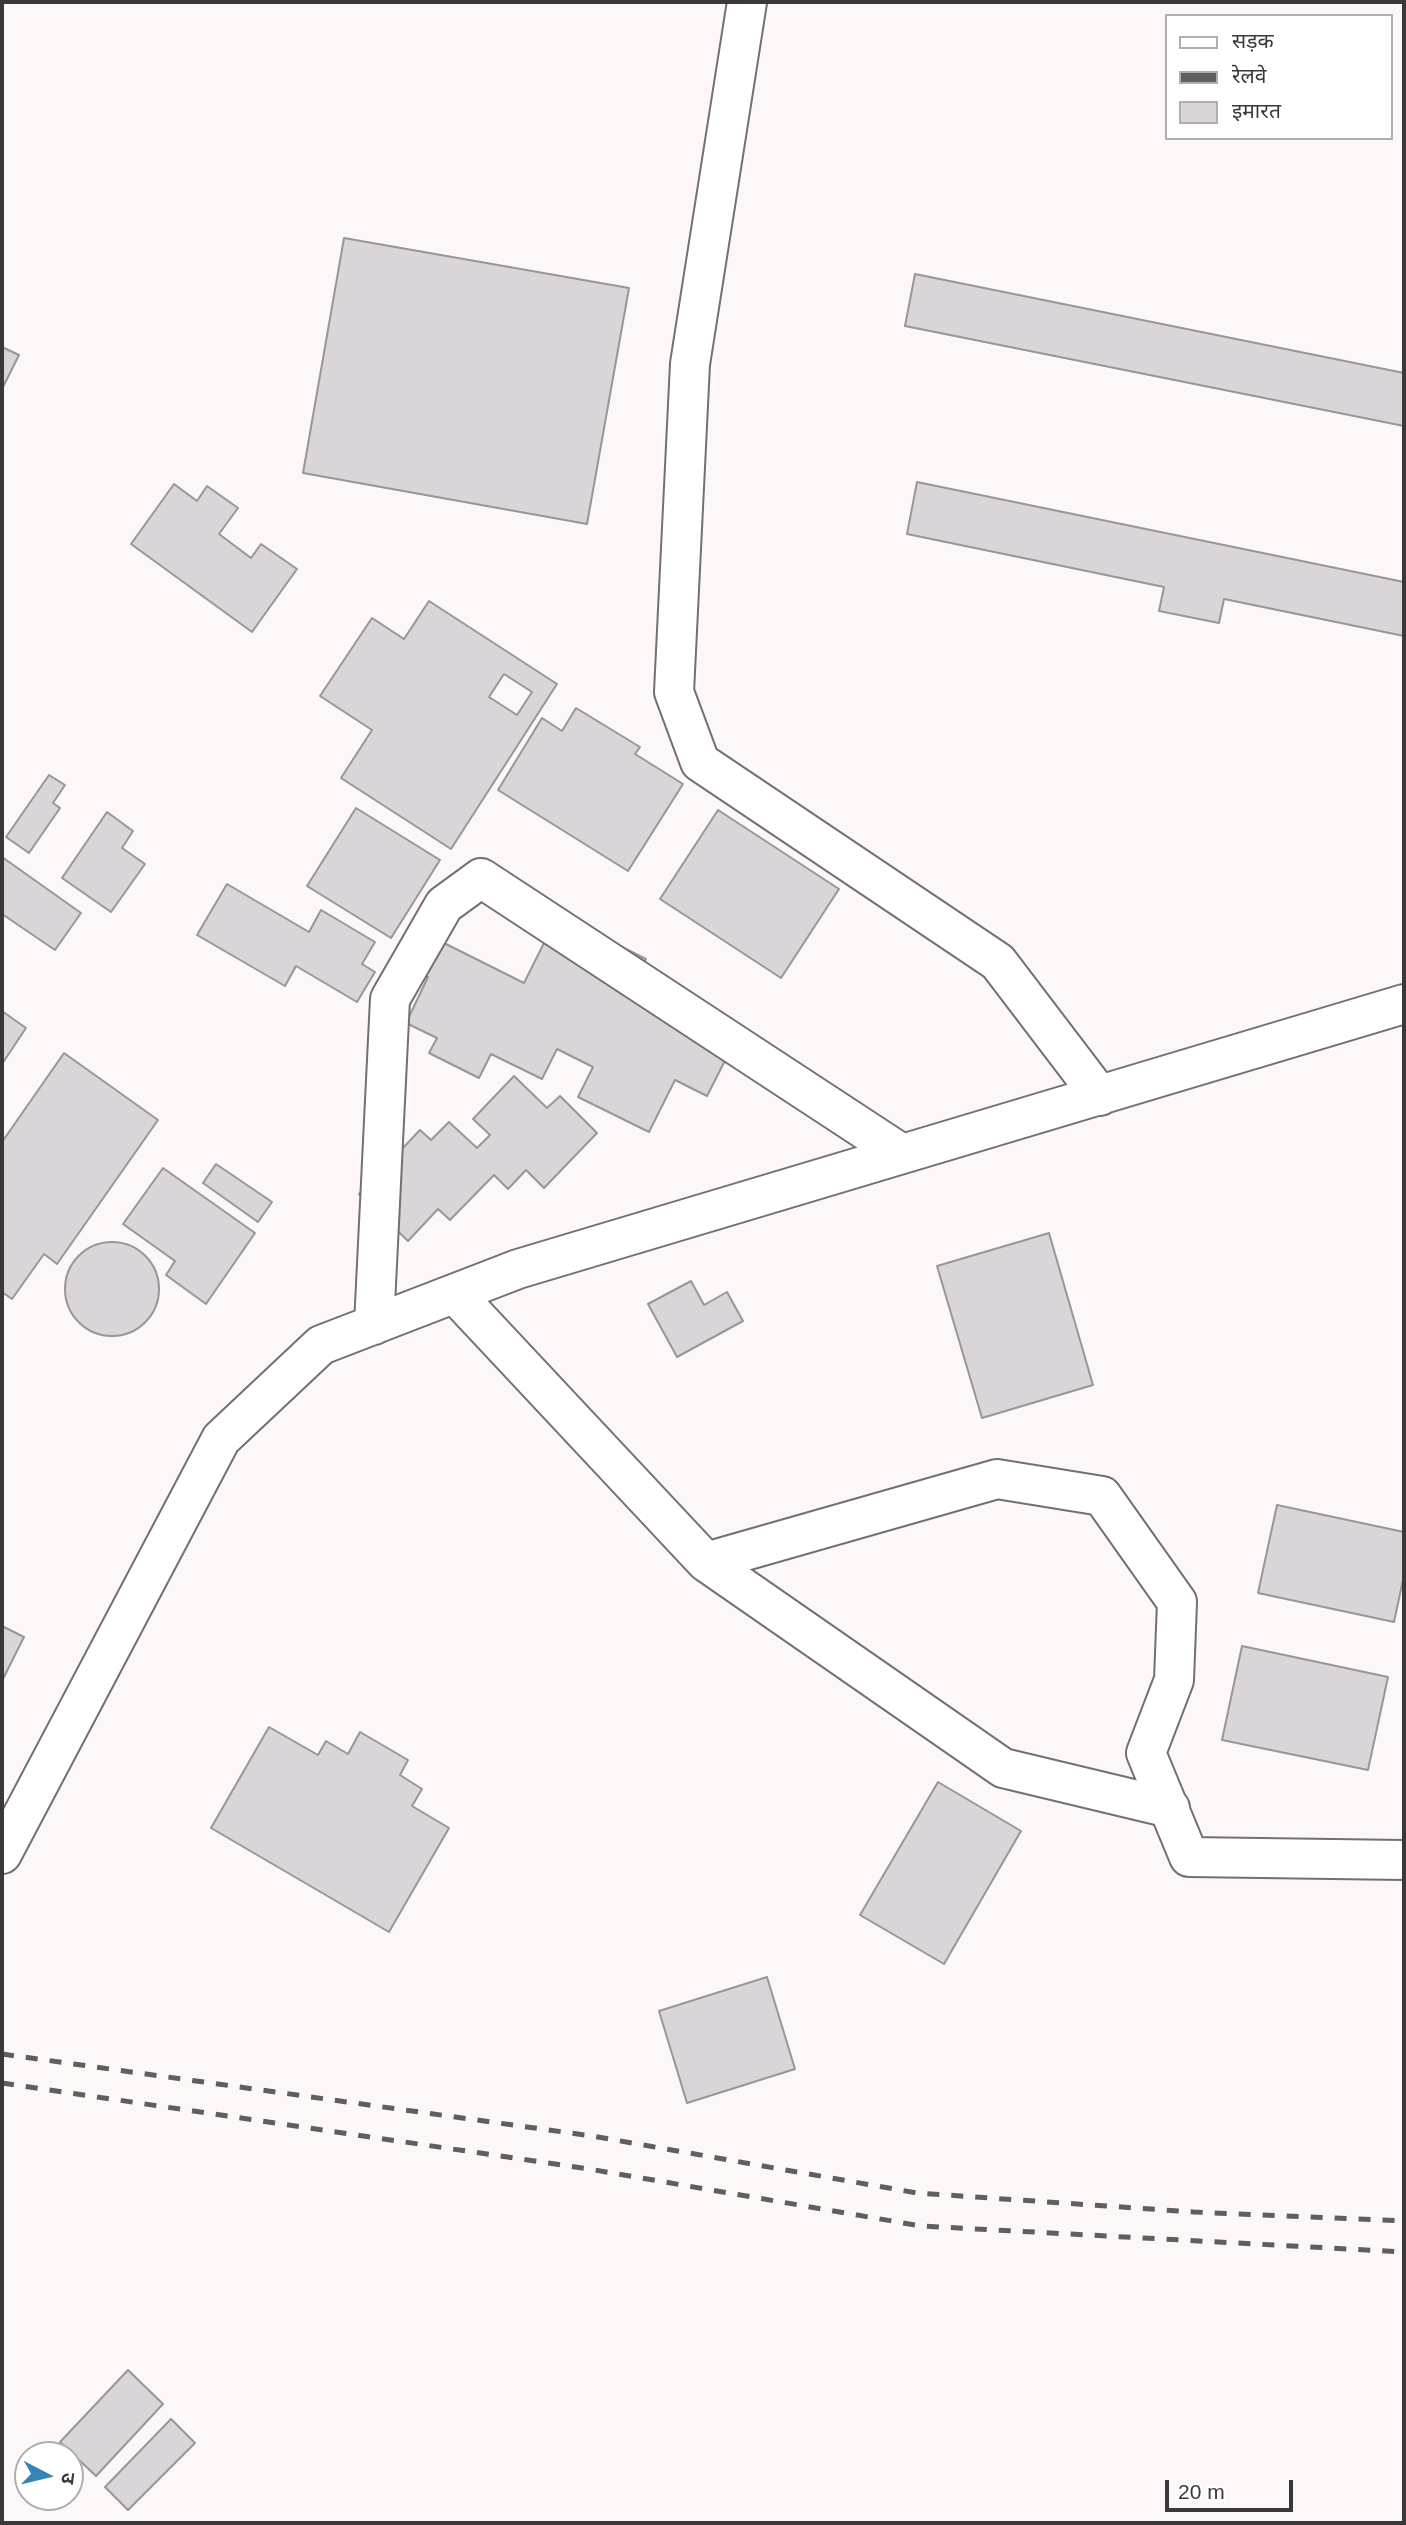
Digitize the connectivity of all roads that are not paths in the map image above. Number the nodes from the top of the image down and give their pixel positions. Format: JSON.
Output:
{"nodes":[{"id":1,"x":747,"y":2,"type":"edge"},
{"id":2,"x":1404,"y":1004,"type":"edge"},
{"id":3,"x":1100,"y":1096,"type":"junction"},
{"id":4,"x":902,"y":1154,"type":"junction"},
{"id":5,"x":455,"y":1294,"type":"junction"},
{"id":6,"x":374,"y":1325,"type":"junction"},
{"id":7,"x":706,"y":1562,"type":"junction"},
{"id":8,"x":1170,"y":1808,"type":"junction"},
{"id":9,"x":2,"y":1854,"type":"edge"},
{"id":10,"x":1404,"y":1860,"type":"edge"}],
"edges":[{"from":1,"to":3,"type":"street"},
{"from":2,"to":3,"type":"street"},
{"from":3,"to":4,"type":"street"},
{"from":4,"to":5,"type":"street"},
{"from":4,"to":6,"type":"street"},
{"from":5,"to":6,"type":"street"},
{"from":5,"to":7,"type":"street"},
{"from":6,"to":9,"type":"street"},
{"from":7,"to":8,"type":"street"},
{"from":7,"to":8,"type":"street"},
{"from":8,"to":10,"type":"street"}]}
